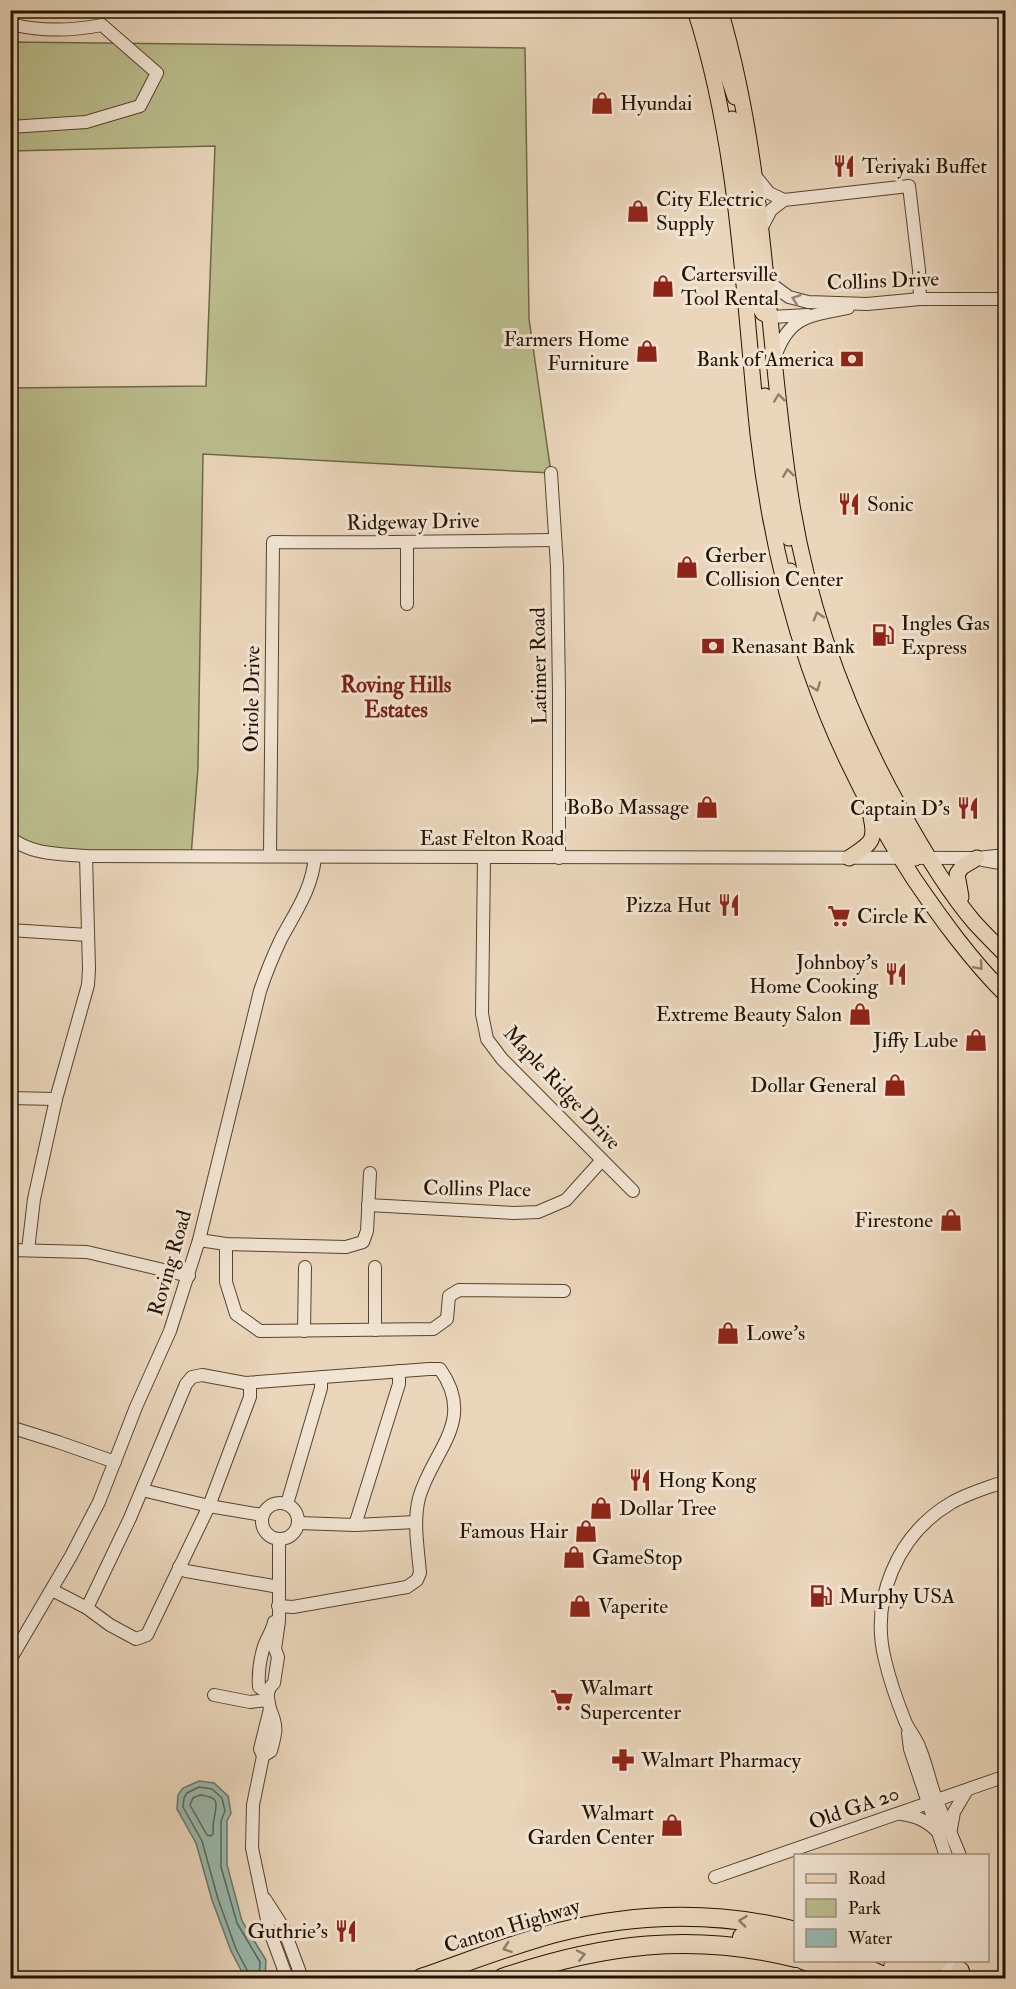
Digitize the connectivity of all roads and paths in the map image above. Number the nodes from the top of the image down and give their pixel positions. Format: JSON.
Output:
{"nodes":[{"id":1,"x":695,"y":10,"type":"edge"},
{"id":2,"x":706,"y":10,"type":"edge"},
{"id":3,"x":720,"y":10,"type":"edge"},
{"id":4,"x":10,"y":24,"type":"edge"},
{"id":5,"x":714,"y":79,"type":"junction"},
{"id":6,"x":746,"y":118,"type":"junction"},
{"id":7,"x":10,"y":127,"type":"edge"},
{"id":8,"x":756,"y":177,"type":"junction"},
{"id":9,"x":784,"y":200,"type":"junction"},
{"id":10,"x":762,"y":227,"type":"junction"},
{"id":11,"x":767,"y":281,"type":"junction"},
{"id":12,"x":920,"y":299,"type":"junction"},
{"id":13,"x":1005,"y":299,"type":"edge"},
{"id":14,"x":867,"y":304,"type":"junction"},
{"id":15,"x":818,"y":315,"type":"junction"},
{"id":16,"x":771,"y":316,"type":"junction"},
{"id":17,"x":747,"y":327,"type":"junction"},
{"id":18,"x":775,"y":357,"type":"junction"},
{"id":19,"x":551,"y":473,"type":"dead end"},
{"id":20,"x":772,"y":529,"type":"junction"},
{"id":21,"x":554,"y":540,"type":"junction"},
{"id":22,"x":273,"y":542,"type":"joint"},
{"id":23,"x":407,"y":543,"type":"junction"},
{"id":24,"x":807,"y":579,"type":"junction"},
{"id":25,"x":407,"y":604,"type":"dead end"},
{"id":26,"x":869,"y":805,"type":"junction"},
{"id":27,"x":10,"y":837,"type":"edge"},
{"id":28,"x":1005,"y":855,"type":"edge"},
{"id":29,"x":86,"y":856,"type":"junction"},
{"id":30,"x":270,"y":856,"type":"junction"},
{"id":31,"x":315,"y":857,"type":"junction"},
{"id":32,"x":484,"y":858,"type":"junction"},
{"id":33,"x":559,"y":858,"type":"junction"},
{"id":34,"x":849,"y":858,"type":"junction"},
{"id":35,"x":914,"y":858,"type":"junction"},
{"id":36,"x":977,"y":858,"type":"junction"},
{"id":37,"x":1005,"y":864,"type":"edge"},
{"id":38,"x":963,"y":906,"type":"junction"},
{"id":39,"x":10,"y":930,"type":"edge"},
{"id":40,"x":88,"y":935,"type":"junction"},
{"id":41,"x":1005,"y":955,"type":"edge"},
{"id":42,"x":1005,"y":995,"type":"edge"},
{"id":43,"x":10,"y":1098,"type":"edge"},
{"id":44,"x":56,"y":1099,"type":"junction"},
{"id":45,"x":602,"y":1160,"type":"junction"},
{"id":46,"x":370,"y":1173,"type":"dead end"},
{"id":47,"x":633,"y":1191,"type":"dead end"},
{"id":48,"x":368,"y":1205,"type":"junction"},
{"id":49,"x":199,"y":1240,"type":"junction"},
{"id":50,"x":226,"y":1244,"type":"junction"},
{"id":51,"x":10,"y":1250,"type":"edge"},
{"id":52,"x":28,"y":1250,"type":"junction"},
{"id":53,"x":305,"y":1267,"type":"dead end"},
{"id":54,"x":375,"y":1267,"type":"dead end"},
{"id":55,"x":189,"y":1276,"type":"junction"},
{"id":56,"x":564,"y":1291,"type":"dead end"},
{"id":57,"x":375,"y":1330,"type":"junction"},
{"id":58,"x":304,"y":1331,"type":"junction"},
{"id":59,"x":399,"y":1371,"type":"junction"},
{"id":60,"x":321,"y":1377,"type":"junction"},
{"id":61,"x":250,"y":1383,"type":"junction"},
{"id":62,"x":10,"y":1427,"type":"edge"},
{"id":63,"x":115,"y":1462,"type":"junction"},
{"id":64,"x":1005,"y":1481,"type":"edge"},
{"id":65,"x":142,"y":1490,"type":"junction"},
{"id":66,"x":287,"y":1504,"type":"junction"},
{"id":67,"x":209,"y":1506,"type":"junction"},
{"id":68,"x":262,"y":1515,"type":"junction"},
{"id":69,"x":416,"y":1522,"type":"junction"},
{"id":70,"x":299,"y":1523,"type":"junction"},
{"id":71,"x":355,"y":1525,"type":"junction"},
{"id":72,"x":279,"y":1539,"type":"junction"},
{"id":73,"x":180,"y":1567,"type":"junction"},
{"id":74,"x":279,"y":1587,"type":"junction"},
{"id":75,"x":52,"y":1590,"type":"junction"},
{"id":76,"x":87,"y":1608,"type":"junction"},
{"id":77,"x":278,"y":1609,"type":"junction"},
{"id":78,"x":10,"y":1660,"type":"edge"},
{"id":79,"x":214,"y":1695,"type":"dead end"},
{"id":80,"x":269,"y":1697,"type":"junction"},
{"id":81,"x":1005,"y":1776,"type":"edge"},
{"id":82,"x":967,"y":1790,"type":"junction"},
{"id":83,"x":933,"y":1802,"type":"junction"},
{"id":84,"x":899,"y":1814,"type":"junction"},
{"id":85,"x":946,"y":1834,"type":"junction"},
{"id":86,"x":946,"y":1854,"type":"edge"},
{"id":87,"x":959,"y":1854,"type":"edge"},
{"id":88,"x":716,"y":1877,"type":"dead end"},
{"id":89,"x":264,"y":1897,"type":"junction"},
{"id":90,"x":794,"y":1931,"type":"edge"},
{"id":91,"x":681,"y":1944,"type":"junction"},
{"id":92,"x":794,"y":1944,"type":"edge"},
{"id":93,"x":794,"y":1958,"type":"edge"},
{"id":94,"x":809,"y":1962,"type":"edge"},
{"id":95,"x":857,"y":1962,"type":"edge"},
{"id":96,"x":936,"y":1962,"type":"edge"},
{"id":97,"x":462,"y":1964,"type":"junction"},
{"id":98,"x":887,"y":1969,"type":"edge"},
{"id":99,"x":959,"y":1970,"type":"edge"},
{"id":100,"x":287,"y":1978,"type":"edge"},
{"id":101,"x":302,"y":1978,"type":"edge"},
{"id":102,"x":421,"y":1978,"type":"edge"},
{"id":103,"x":442,"y":1978,"type":"edge"},
{"id":104,"x":502,"y":1978,"type":"edge"},
{"id":105,"x":855,"y":1978,"type":"edge"},
{"id":106,"x":916,"y":1978,"type":"edge"},
{"id":107,"x":943,"y":1978,"type":"edge"}],
"edges":[{"from":1,"to":5,"type":"main road"},
{"from":2,"to":6,"type":"main road"},
{"from":3,"to":6,"type":"main road"},
{"from":4,"to":7,"type":"street"},
{"from":5,"to":16,"type":"main road"},
{"from":5,"to":17,"type":"main road"},
{"from":6,"to":8,"type":"main road"},
{"from":8,"to":9,"type":"street"},
{"from":8,"to":10,"type":"main road"},
{"from":9,"to":10,"type":"street"},
{"from":9,"to":12,"type":"street"},
{"from":10,"to":11,"type":"main road"},
{"from":14,"to":11,"type":"street","name":"Collins Drive","one_way":true},
{"from":11,"to":16,"type":"main road"},
{"from":12,"to":13,"type":"street","name":"Collins Drive"},
{"from":12,"to":14,"type":"street","name":"Collins Drive"},
{"from":14,"to":15,"type":"street"},
{"from":15,"to":16,"type":"street"},
{"from":15,"to":18,"type":"street"},
{"from":16,"to":18,"type":"main road"},
{"from":17,"to":20,"type":"main road"},
{"from":17,"to":24,"type":"main road"},
{"from":24,"to":18,"type":"main road","one_way":true},
{"from":19,"to":21,"type":"street","name":"Latimer Road"},
{"from":20,"to":26,"type":"main road","one_way":true},
{"from":20,"to":35,"type":"main road"},
{"from":21,"to":23,"type":"street","name":"Ridgeway Drive"},
{"from":21,"to":33,"type":"street","name":"Latimer Road"},
{"from":22,"to":23,"type":"street","name":"Ridgeway Drive"},
{"from":22,"to":30,"type":"street","name":"Oriole Drive"},
{"from":23,"to":25,"type":"street"},
{"from":35,"to":24,"type":"main road","one_way":true},
{"from":26,"to":34,"type":"main road"},
{"from":26,"to":35,"type":"main road"},
{"from":27,"to":29,"type":"street","name":"East Felton Road"},
{"from":28,"to":36,"type":"street","name":"East Felton Road"},
{"from":29,"to":30,"type":"street","name":"East Felton Road"},
{"from":29,"to":40,"type":"street"},
{"from":30,"to":31,"type":"street","name":"East Felton Road"},
{"from":31,"to":32,"type":"street","name":"East Felton Road"},
{"from":31,"to":49,"type":"street","name":"Roving Road"},
{"from":32,"to":33,"type":"street","name":"East Felton Road"},
{"from":32,"to":45,"type":"street","name":"Maple Ridge Drive"},
{"from":33,"to":34,"type":"street","name":"East Felton Road"},
{"from":34,"to":35,"type":"street","name":"East Felton Road"},
{"from":35,"to":36,"type":"street","name":"East Felton Road"},
{"from":35,"to":38,"type":"main road"},
{"from":35,"to":42,"type":"main road","one_way":true},
{"from":36,"to":37,"type":"street","name":"East Felton Road"},
{"from":36,"to":38,"type":"main road"},
{"from":38,"to":41,"type":"main road"},
{"from":39,"to":40,"type":"street"},
{"from":40,"to":44,"type":"street"},
{"from":43,"to":44,"type":"street"},
{"from":44,"to":52,"type":"street"},
{"from":45,"to":47,"type":"street","name":"Maple Ridge Drive"},
{"from":45,"to":48,"type":"street","name":"Collins Place"},
{"from":46,"to":48,"type":"street"},
{"from":48,"to":50,"type":"street"},
{"from":49,"to":50,"type":"street"},
{"from":49,"to":55,"type":"street","name":"Roving Road"},
{"from":50,"to":58,"type":"street"},
{"from":51,"to":52,"type":"street"},
{"from":52,"to":55,"type":"street"},
{"from":53,"to":58,"type":"street"},
{"from":54,"to":57,"type":"street"},
{"from":55,"to":63,"type":"street","name":"Roving Road"},
{"from":56,"to":57,"type":"street"},
{"from":57,"to":58,"type":"street"},
{"from":59,"to":60,"type":"street"},
{"from":59,"to":69,"type":"street"},
{"from":59,"to":71,"type":"street"},
{"from":60,"to":61,"type":"street"},
{"from":60,"to":66,"type":"street"},
{"from":61,"to":65,"type":"street"},
{"from":61,"to":67,"type":"street"},
{"from":62,"to":63,"type":"street"},
{"from":63,"to":75,"type":"street","name":"Roving Road"},
{"from":64,"to":83,"type":"street"},
{"from":65,"to":67,"type":"street"},
{"from":65,"to":76,"type":"street"},
{"from":66,"to":68,"type":"street"},
{"from":66,"to":70,"type":"street"},
{"from":67,"to":68,"type":"street"},
{"from":67,"to":73,"type":"street"},
{"from":68,"to":72,"type":"street"},
{"from":69,"to":71,"type":"street"},
{"from":69,"to":77,"type":"street"},
{"from":70,"to":71,"type":"street"},
{"from":70,"to":72,"type":"street"},
{"from":72,"to":74,"type":"street"},
{"from":73,"to":74,"type":"street"},
{"from":73,"to":76,"type":"street"},
{"from":74,"to":77,"type":"street"},
{"from":75,"to":76,"type":"street"},
{"from":75,"to":78,"type":"street","name":"Roving Road"},
{"from":77,"to":80,"type":"street"},
{"from":77,"to":80,"type":"street"},
{"from":79,"to":80,"type":"street"},
{"from":80,"to":89,"type":"street"},
{"from":81,"to":82,"type":"street","name":"Old GA 20"},
{"from":82,"to":83,"type":"street","name":"Old GA 20"},
{"from":82,"to":85,"type":"street"},
{"from":83,"to":84,"type":"street","name":"Old GA 20"},
{"from":83,"to":85,"type":"street"},
{"from":84,"to":85,"type":"street"},
{"from":84,"to":88,"type":"street","name":"Old GA 20"},
{"from":85,"to":86,"type":"street"},
{"from":85,"to":87,"type":"street"},
{"from":89,"to":100,"type":"street"},
{"from":89,"to":101,"type":"street"},
{"from":90,"to":97,"type":"highway","name":"Canton Highway","one_way":true},
{"from":91,"to":92,"type":"highway"},
{"from":91,"to":93,"type":"highway"},
{"from":104,"to":91,"type":"highway","one_way":true},
{"from":94,"to":105,"type":"highway"},
{"from":95,"to":98,"type":"highway"},
{"from":96,"to":98,"type":"highway"},
{"from":97,"to":102,"type":"highway","name":"Canton Highway"},
{"from":97,"to":103,"type":"highway"},
{"from":98,"to":106,"type":"highway"},
{"from":99,"to":107,"type":"street"}]}
